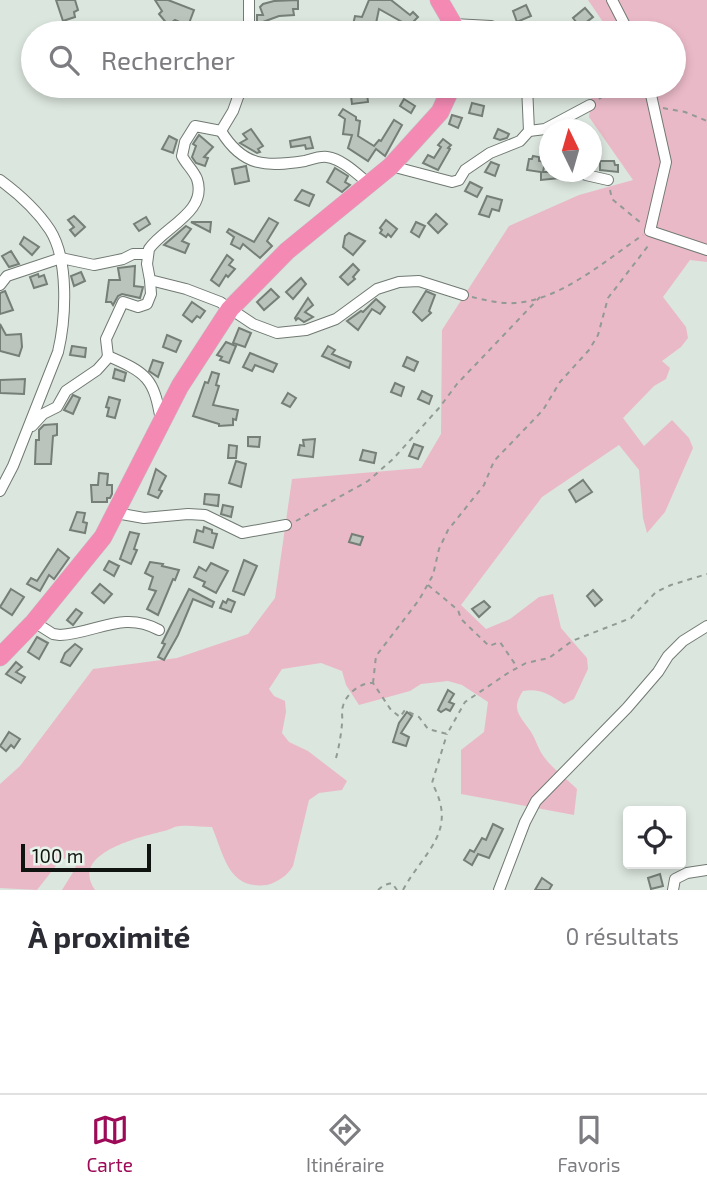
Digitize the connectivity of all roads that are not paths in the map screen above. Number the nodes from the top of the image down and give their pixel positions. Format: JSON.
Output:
{"nodes":[{"id":1,"x":249,"y":0,"type":"edge"},
{"id":2,"x":439,"y":0,"type":"edge"},
{"id":3,"x":612,"y":0,"type":"edge"},
{"id":4,"x":249,"y":21,"type":"edge"},
{"id":5,"x":450,"y":21,"type":"edge"},
{"id":6,"x":623,"y":21,"type":"edge"},
{"id":7,"x":238,"y":98,"type":"edge"},
{"id":8,"x":447,"y":98,"type":"edge"},
{"id":9,"x":528,"y":98,"type":"edge"},
{"id":10,"x":652,"y":98,"type":"edge"},
{"id":11,"x":590,"y":105,"type":"road end"},
{"id":12,"x":568,"y":119,"type":"edge"},
{"id":13,"x":539,"y":130,"type":"edge"},
{"id":14,"x":221,"y":131,"type":"junction"},
{"id":15,"x":529,"y":131,"type":"junction"},
{"id":16,"x":391,"y":166,"type":"junction"},
{"id":17,"x":602,"y":179,"type":"edge"},
{"id":18,"x":0,"y":180,"type":"edge"},
{"id":19,"x":608,"y":180,"type":"road end"},
{"id":20,"x":368,"y":183,"type":"junction"},
{"id":21,"x":707,"y":250,"type":"edge"},
{"id":22,"x":148,"y":254,"type":"junction"},
{"id":23,"x":61,"y":258,"type":"junction"},
{"id":24,"x":150,"y":280,"type":"junction"},
{"id":25,"x":0,"y":285,"type":"edge"},
{"id":26,"x":463,"y":295,"type":"road end"},
{"id":27,"x":230,"y":309,"type":"junction"},
{"id":28,"x":108,"y":356,"type":"junction"},
{"id":29,"x":161,"y":425,"type":"junction"},
{"id":30,"x":27,"y":430,"type":"junction"},
{"id":31,"x":0,"y":491,"type":"edge"},
{"id":32,"x":116,"y":513,"type":"junction"},
{"id":33,"x":286,"y":525,"type":"road end"},
{"id":34,"x":34,"y":622,"type":"junction"},
{"id":35,"x":707,"y":626,"type":"edge"},
{"id":36,"x":159,"y":630,"type":"dead end"},
{"id":37,"x":0,"y":657,"type":"edge"},
{"id":38,"x":707,"y":870,"type":"edge"},
{"id":39,"x":499,"y":890,"type":"edge"},
{"id":40,"x":673,"y":890,"type":"edge"}],
"edges":[{"from":1,"to":4,"type":"street"},
{"from":2,"to":5,"type":"highway"},
{"from":3,"to":6,"type":"street"},
{"from":7,"to":14,"type":"street"},
{"from":8,"to":16,"type":"highway"},
{"from":9,"to":15,"type":"street"},
{"from":10,"to":21,"type":"street"},
{"from":11,"to":12,"type":"street"},
{"from":13,"to":15,"type":"street"},
{"from":14,"to":20,"type":"street"},
{"from":14,"to":22,"type":"street"},
{"from":15,"to":16,"type":"street"},
{"from":16,"to":20,"type":"highway"},
{"from":17,"to":19,"type":"street"},
{"from":18,"to":23,"type":"street"},
{"from":20,"to":27,"type":"highway"},
{"from":22,"to":23,"type":"street"},
{"from":22,"to":24,"type":"street"},
{"from":23,"to":25,"type":"street"},
{"from":23,"to":30,"type":"street"},
{"from":24,"to":27,"type":"street"},
{"from":24,"to":28,"type":"street"},
{"from":26,"to":27,"type":"street"},
{"from":27,"to":29,"type":"highway"},
{"from":28,"to":29,"type":"street"},
{"from":28,"to":30,"type":"street"},
{"from":29,"to":32,"type":"highway"},
{"from":30,"to":31,"type":"street"},
{"from":32,"to":33,"type":"street"},
{"from":32,"to":34,"type":"highway"},
{"from":34,"to":36,"type":"street"},
{"from":34,"to":37,"type":"highway"},
{"from":35,"to":39,"type":"street"},
{"from":38,"to":40,"type":"street"}]}
